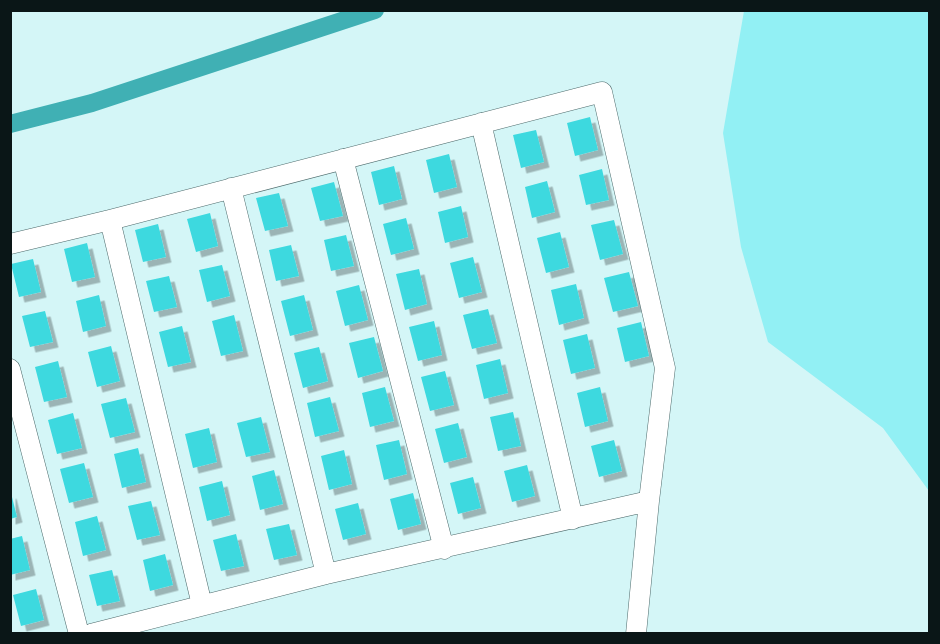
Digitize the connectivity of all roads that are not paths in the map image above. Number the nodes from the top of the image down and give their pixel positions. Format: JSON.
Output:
{"nodes":[{"id":1,"x":481,"y":123,"type":"junction"},
{"id":2,"x":343,"y":159,"type":"junction"},
{"id":3,"x":231,"y":188,"type":"junction"},
{"id":4,"x":110,"y":220,"type":"junction"},
{"id":5,"x":10,"y":244,"type":"edge"},
{"id":6,"x":10,"y":369,"type":"edge"},
{"id":7,"x":649,"y":501,"type":"junction"},
{"id":8,"x":573,"y":519,"type":"junction"},
{"id":9,"x":444,"y":549,"type":"junction"},
{"id":10,"x":326,"y":574,"type":"junction"},
{"id":11,"x":202,"y":605,"type":"junction"},
{"id":12,"x":79,"y":633,"type":"edge"},
{"id":13,"x":91,"y":633,"type":"edge"},
{"id":14,"x":636,"y":633,"type":"edge"}],
"edges":[{"from":1,"to":2,"type":"street"},
{"from":1,"to":7,"type":"street"},
{"from":1,"to":8,"type":"street"},
{"from":2,"to":3,"type":"street"},
{"from":2,"to":9,"type":"street"},
{"from":3,"to":4,"type":"street"},
{"from":3,"to":10,"type":"street"},
{"from":4,"to":5,"type":"street"},
{"from":4,"to":11,"type":"street"},
{"from":6,"to":12,"type":"street"},
{"from":7,"to":8,"type":"street"},
{"from":7,"to":14,"type":"street"},
{"from":8,"to":9,"type":"street"},
{"from":9,"to":10,"type":"street"},
{"from":10,"to":11,"type":"street"},
{"from":11,"to":13,"type":"street"}]}
